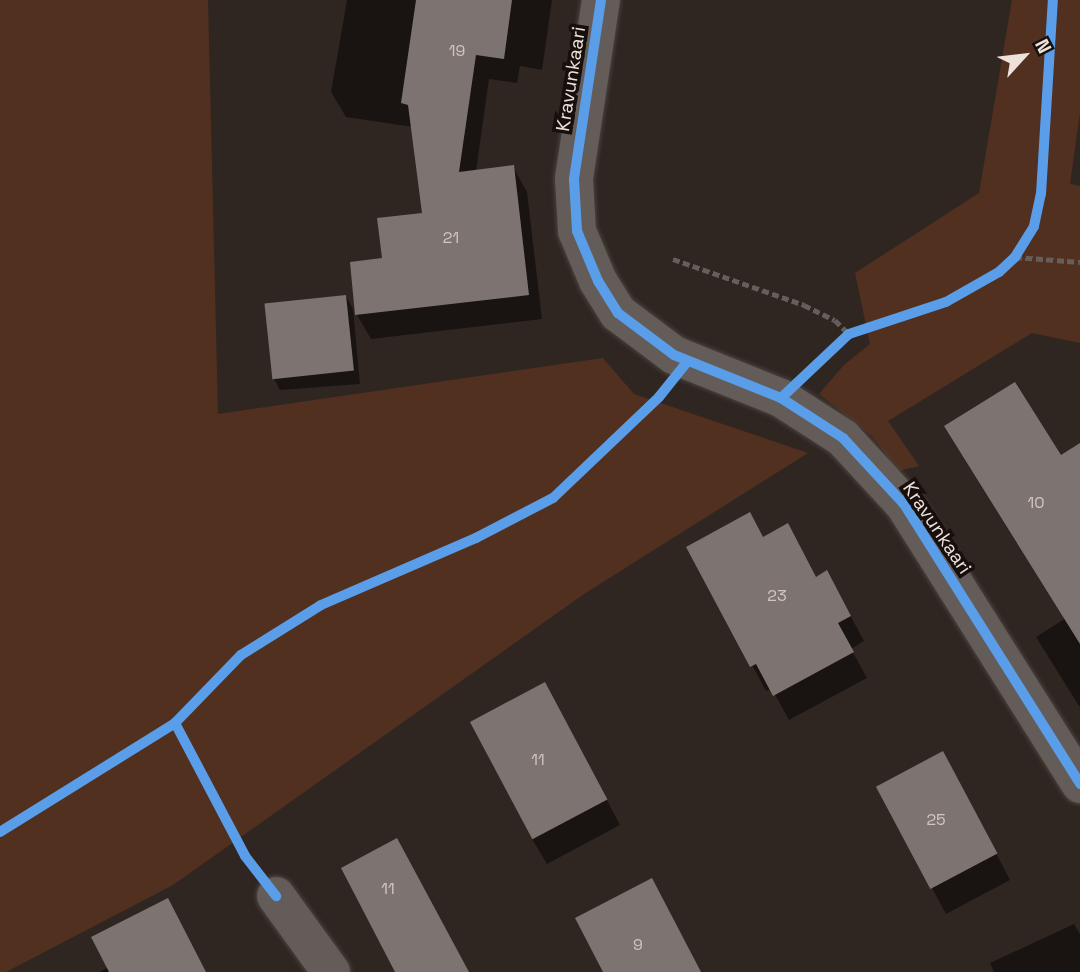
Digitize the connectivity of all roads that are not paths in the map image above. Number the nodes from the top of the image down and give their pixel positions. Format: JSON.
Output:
{"nodes":[{"id":1,"x":601,"y":0,"type":"edge"},
{"id":2,"x":1080,"y":784,"type":"edge"},
{"id":3,"x":276,"y":896,"type":"dead end"},
{"id":4,"x":331,"y":972,"type":"edge"}],
"edges":[{"from":1,"to":2,"type":"street","name":"Kravunkaari"},
{"from":3,"to":4,"type":"street"}]}
